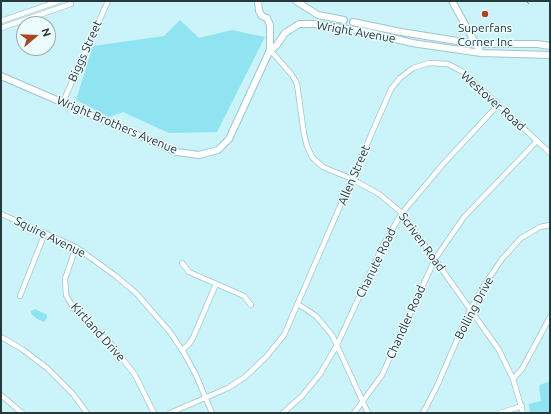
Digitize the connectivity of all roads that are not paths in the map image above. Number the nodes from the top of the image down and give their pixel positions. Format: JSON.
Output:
{"nodes":[{"id":1,"x":60,"y":1,"type":"edge"},
{"id":2,"x":108,"y":1,"type":"edge"},
{"id":3,"x":258,"y":1,"type":"edge"},
{"id":4,"x":296,"y":1,"type":"edge"},
{"id":5,"x":452,"y":1,"type":"edge"},
{"id":6,"x":71,"y":4,"type":"dead end"},
{"id":7,"x":2,"y":19,"type":"edge"},
{"id":8,"x":344,"y":20,"type":"dead end"},
{"id":9,"x":353,"y":22,"type":"dead end"},
{"id":10,"x":3,"y":27,"type":"edge"},
{"id":11,"x":476,"y":44,"type":"junction"},
{"id":12,"x":550,"y":46,"type":"edge"},
{"id":13,"x":270,"y":50,"type":"junction"},
{"id":14,"x":481,"y":53,"type":"junction"},
{"id":15,"x":550,"y":55,"type":"edge"},
{"id":16,"x":429,"y":63,"type":"joint"},
{"id":17,"x":1,"y":76,"type":"edge"},
{"id":18,"x":63,"y":102,"type":"junction"},
{"id":19,"x":498,"y":105,"type":"junction"},
{"id":20,"x":537,"y":141,"type":"junction"},
{"id":21,"x":550,"y":153,"type":"edge"},
{"id":22,"x":352,"y":179,"type":"junction"},
{"id":23,"x":402,"y":213,"type":"junction"},
{"id":24,"x":1,"y":214,"type":"edge"},
{"id":25,"x":550,"y":225,"type":"edge"},
{"id":26,"x":45,"y":233,"type":"junction"},
{"id":27,"x":76,"y":247,"type":"junction"},
{"id":28,"x":435,"y":259,"type":"junction"},
{"id":29,"x":182,"y":263,"type":"dead end"},
{"id":30,"x":216,"y":284,"type":"junction"},
{"id":31,"x":20,"y":296,"type":"dead end"},
{"id":32,"x":298,"y":304,"type":"junction"},
{"id":33,"x":251,"y":305,"type":"dead end"},
{"id":34,"x":470,"y":310,"type":"junction"},
{"id":35,"x":550,"y":317,"type":"edge"},
{"id":36,"x":1,"y":337,"type":"edge"},
{"id":37,"x":337,"y":345,"type":"junction"},
{"id":38,"x":182,"y":350,"type":"junction"},
{"id":39,"x":513,"y":379,"type":"junction"},
{"id":40,"x":1,"y":395,"type":"edge"},
{"id":41,"x":206,"y":399,"type":"junction"},
{"id":42,"x":364,"y":402,"type":"junction"},
{"id":43,"x":522,"y":406,"type":"junction"},
{"id":44,"x":22,"y":413,"type":"edge"},
{"id":45,"x":87,"y":413,"type":"edge"},
{"id":46,"x":154,"y":413,"type":"edge"},
{"id":47,"x":170,"y":413,"type":"edge"},
{"id":48,"x":212,"y":413,"type":"edge"},
{"id":49,"x":283,"y":413,"type":"edge"},
{"id":50,"x":354,"y":413,"type":"edge"},
{"id":51,"x":368,"y":413,"type":"edge"},
{"id":52,"x":422,"y":413,"type":"edge"},
{"id":53,"x":500,"y":413,"type":"edge"},
{"id":54,"x":523,"y":413,"type":"edge"}],
"edges":[{"from":1,"to":7,"type":"street"},
{"from":2,"to":18,"type":"street","name":"Biggs Street"},
{"from":3,"to":13,"type":"street"},
{"from":4,"to":8,"type":"street","name":"Wright Avenue"},
{"from":5,"to":11,"type":"street"},
{"from":6,"to":10,"type":"street"},
{"from":7,"to":10,"type":"street"},
{"from":9,"to":11,"type":"street","name":"Wright Avenue"},
{"from":11,"to":12,"type":"street","name":"Wright Avenue"},
{"from":11,"to":14,"type":"street"},
{"from":13,"to":14,"type":"street","name":"Wright Avenue"},
{"from":13,"to":18,"type":"street","name":"Wright Brothers Avenue"},
{"from":13,"to":22,"type":"street","name":"Scriven Road"},
{"from":14,"to":15,"type":"street","name":"Wright Avenue"},
{"from":16,"to":19,"type":"street","name":"Westover Road"},
{"from":16,"to":22,"type":"street","name":"Allen Street"},
{"from":17,"to":18,"type":"street","name":"Wright Brothers Avenue"},
{"from":19,"to":20,"type":"street","name":"Westover Road"},
{"from":19,"to":23,"type":"street","name":"Chanute Road"},
{"from":20,"to":21,"type":"street","name":"Westover Road"},
{"from":20,"to":28,"type":"street","name":"Chandler Road"},
{"from":22,"to":23,"type":"street","name":"Scriven Road"},
{"from":22,"to":32,"type":"street","name":"Allen Street"},
{"from":23,"to":28,"type":"street","name":"Scriven Road"},
{"from":23,"to":37,"type":"street","name":"Chanute Road"},
{"from":24,"to":26,"type":"street","name":"Squire Avenue"},
{"from":25,"to":34,"type":"street","name":"Bolling Drive"},
{"from":26,"to":27,"type":"street","name":"Squire Avenue"},
{"from":26,"to":31,"type":"street"},
{"from":27,"to":38,"type":"street","name":"Squire Avenue"},
{"from":27,"to":46,"type":"street","name":"Kirtland Drive"},
{"from":28,"to":34,"type":"street","name":"Scriven Road"},
{"from":28,"to":42,"type":"street","name":"Chandler Road"},
{"from":29,"to":30,"type":"street"},
{"from":30,"to":33,"type":"street"},
{"from":30,"to":38,"type":"street"},
{"from":32,"to":37,"type":"street"},
{"from":32,"to":41,"type":"street","name":"Allen Street"},
{"from":34,"to":39,"type":"street","name":"Scriven Road"},
{"from":34,"to":52,"type":"street","name":"Bolling Drive"},
{"from":35,"to":39,"type":"street"},
{"from":36,"to":45,"type":"street"},
{"from":37,"to":42,"type":"street"},
{"from":37,"to":49,"type":"street","name":"Chanute Road"},
{"from":38,"to":41,"type":"street","name":"Squire Avenue"},
{"from":39,"to":43,"type":"street","name":"Scriven Road"},
{"from":40,"to":44,"type":"street"},
{"from":41,"to":47,"type":"street","name":"Allen Street"},
{"from":41,"to":48,"type":"street","name":"Squire Avenue"},
{"from":42,"to":50,"type":"street","name":"Chandler Road"},
{"from":42,"to":51,"type":"street"},
{"from":43,"to":53,"type":"street"},
{"from":43,"to":54,"type":"street","name":"Scriven Road"}]}
